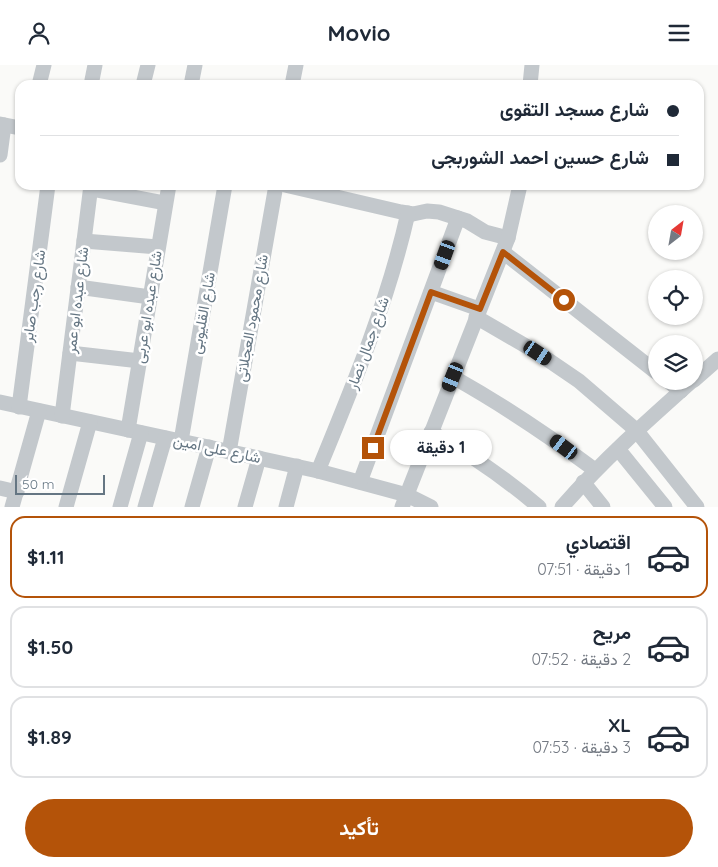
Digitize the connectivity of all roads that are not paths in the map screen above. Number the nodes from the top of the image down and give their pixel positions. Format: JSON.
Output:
{"nodes":[{"id":1,"x":44,"y":65,"type":"edge"},
{"id":2,"x":95,"y":65,"type":"edge"},
{"id":3,"x":148,"y":65,"type":"edge"},
{"id":4,"x":195,"y":65,"type":"edge"},
{"id":5,"x":296,"y":65,"type":"edge"},
{"id":6,"x":532,"y":65,"type":"edge"},
{"id":7,"x":40,"y":80,"type":"edge"},
{"id":8,"x":92,"y":80,"type":"edge"},
{"id":9,"x":144,"y":80,"type":"edge"},
{"id":10,"x":192,"y":80,"type":"edge"},
{"id":11,"x":293,"y":80,"type":"edge"},
{"id":12,"x":530,"y":80,"type":"edge"},
{"id":13,"x":2,"y":125,"type":"edge"},
{"id":14,"x":15,"y":128,"type":"edge"},
{"id":15,"x":0,"y":155,"type":"edge"},
{"id":16,"x":47,"y":190,"type":"edge"},
{"id":17,"x":91,"y":190,"type":"edge"},
{"id":18,"x":105,"y":190,"type":"edge"},
{"id":19,"x":168,"y":190,"type":"edge"},
{"id":20,"x":224,"y":190,"type":"edge"},
{"id":21,"x":275,"y":190,"type":"edge"},
{"id":22,"x":307,"y":190,"type":"edge"},
{"id":23,"x":519,"y":190,"type":"edge"},
{"id":24,"x":165,"y":203,"type":"junction"},
{"id":25,"x":408,"y":213,"type":"junction"},
{"id":26,"x":458,"y":218,"type":"junction"},
{"id":27,"x":84,"y":241,"type":"junction"},
{"id":28,"x":505,"y":245,"type":"junction"},
{"id":29,"x":158,"y":247,"type":"junction"},
{"id":30,"x":78,"y":287,"type":"junction"},
{"id":31,"x":431,"y":292,"type":"junction"},
{"id":32,"x":150,"y":297,"type":"junction"},
{"id":33,"x":478,"y":313,"type":"junction"},
{"id":34,"x":70,"y":353,"type":"junction"},
{"id":35,"x":718,"y":359,"type":"edge"},
{"id":36,"x":140,"y":361,"type":"junction"},
{"id":37,"x":648,"y":365,"type":"edge"},
{"id":38,"x":703,"y":372,"type":"edge"},
{"id":39,"x":453,"y":377,"type":"junction"},
{"id":40,"x":682,"y":390,"type":"edge"},
{"id":41,"x":0,"y":403,"type":"edge"},
{"id":42,"x":19,"y":407,"type":"junction"},
{"id":43,"x":39,"y":411,"type":"junction"},
{"id":44,"x":62,"y":416,"type":"junction"},
{"id":45,"x":90,"y":422,"type":"junction"},
{"id":46,"x":636,"y":430,"type":"junction"},
{"id":47,"x":134,"y":431,"type":"junction"},
{"id":48,"x":431,"y":432,"type":"junction"},
{"id":49,"x":165,"y":438,"type":"junction"},
{"id":50,"x":181,"y":441,"type":"junction"},
{"id":51,"x":209,"y":447,"type":"junction"},
{"id":52,"x":618,"y":449,"type":"junction"},
{"id":53,"x":229,"y":452,"type":"junction"},
{"id":54,"x":259,"y":458,"type":"junction"},
{"id":55,"x":297,"y":466,"type":"junction"},
{"id":56,"x":595,"y":470,"type":"junction"},
{"id":57,"x":318,"y":471,"type":"junction"},
{"id":58,"x":360,"y":482,"type":"junction"},
{"id":59,"x":583,"y":482,"type":"junction"},
{"id":60,"x":0,"y":488,"type":"edge"},
{"id":61,"x":17,"y":492,"type":"junction"},
{"id":62,"x":405,"y":501,"type":"edge"},
{"id":63,"x":12,"y":507,"type":"edge"},
{"id":64,"x":66,"y":507,"type":"edge"},
{"id":65,"x":120,"y":507,"type":"edge"},
{"id":66,"x":145,"y":507,"type":"edge"},
{"id":67,"x":192,"y":507,"type":"edge"},
{"id":68,"x":245,"y":507,"type":"edge"},
{"id":69,"x":286,"y":507,"type":"edge"},
{"id":70,"x":431,"y":507,"type":"edge"},
{"id":71,"x":539,"y":507,"type":"edge"},
{"id":72,"x":562,"y":507,"type":"edge"},
{"id":73,"x":603,"y":507,"type":"edge"},
{"id":74,"x":665,"y":507,"type":"edge"},
{"id":75,"x":697,"y":507,"type":"edge"}],
"edges":[{"from":1,"to":7,"type":"street"},
{"from":2,"to":8,"type":"street"},
{"from":3,"to":9,"type":"street"},
{"from":4,"to":10,"type":"street"},
{"from":5,"to":11,"type":"street"},
{"from":6,"to":12,"type":"street"},
{"from":13,"to":14,"type":"street"},
{"from":13,"to":15,"type":"street"},
{"from":16,"to":42,"type":"street","name":"شارع رجب صابر"},
{"from":17,"to":27,"type":"street","name":"شارع عبده ابو عمر"},
{"from":18,"to":24,"type":"street"},
{"from":19,"to":24,"type":"street","name":"شارع عبده ابو عربى"},
{"from":20,"to":50,"type":"street","name":"شارع القليوبى"},
{"from":21,"to":53,"type":"street","name":"شارع محمود العجلاتى"},
{"from":22,"to":25,"type":"street"},
{"from":23,"to":28,"type":"street"},
{"from":24,"to":29,"type":"street","name":"شارع عبده ابو عربى"},
{"from":25,"to":26,"type":"street"},
{"from":25,"to":57,"type":"street","name":"شارع جمال نصار"},
{"from":26,"to":28,"type":"street"},
{"from":26,"to":31,"type":"street"},
{"from":27,"to":29,"type":"street"},
{"from":27,"to":30,"type":"street","name":"شارع عبده ابو عمر"},
{"from":28,"to":33,"type":"street"},
{"from":28,"to":37,"type":"street"},
{"from":29,"to":32,"type":"street","name":"شارع عبده ابو عربى"},
{"from":30,"to":32,"type":"street"},
{"from":30,"to":34,"type":"street","name":"شارع عبده ابو عمر"},
{"from":31,"to":33,"type":"street"},
{"from":31,"to":58,"type":"street"},
{"from":32,"to":36,"type":"street","name":"شارع عبده ابو عربى"},
{"from":33,"to":39,"type":"street"},
{"from":33,"to":46,"type":"street"},
{"from":34,"to":36,"type":"street"},
{"from":34,"to":44,"type":"street","name":"شارع عبده ابو عمر"},
{"from":35,"to":38,"type":"street"},
{"from":36,"to":47,"type":"street","name":"شارع عبده ابو عربى"},
{"from":39,"to":48,"type":"street"},
{"from":39,"to":56,"type":"street"},
{"from":40,"to":46,"type":"street"},
{"from":41,"to":42,"type":"street","name":"شارع على امين"},
{"from":42,"to":43,"type":"street","name":"شارع على امين"},
{"from":43,"to":44,"type":"street","name":"شارع على امين"},
{"from":43,"to":61,"type":"street"},
{"from":44,"to":45,"type":"street","name":"شارع على امين"},
{"from":45,"to":47,"type":"street","name":"شارع على امين"},
{"from":45,"to":64,"type":"street"},
{"from":46,"to":52,"type":"street"},
{"from":46,"to":75,"type":"street"},
{"from":47,"to":49,"type":"street","name":"شارع على امين"},
{"from":47,"to":65,"type":"street","name":"شارع عبده ابو عربى"},
{"from":48,"to":62,"type":"street"},
{"from":48,"to":71,"type":"street"},
{"from":49,"to":50,"type":"street","name":"شارع على امين"},
{"from":49,"to":66,"type":"street"},
{"from":50,"to":51,"type":"street","name":"شارع على امين"},
{"from":51,"to":53,"type":"street","name":"شارع على امين"},
{"from":51,"to":67,"type":"street"},
{"from":52,"to":56,"type":"street"},
{"from":52,"to":74,"type":"street"},
{"from":53,"to":54,"type":"street","name":"شارع على امين"},
{"from":54,"to":55,"type":"street","name":"شارع على امين"},
{"from":54,"to":68,"type":"street"},
{"from":55,"to":57,"type":"street","name":"شارع على امين"},
{"from":55,"to":69,"type":"street"},
{"from":56,"to":59,"type":"street"},
{"from":57,"to":58,"type":"street","name":"شارع على امين"},
{"from":58,"to":62,"type":"street","name":"شارع على امين"},
{"from":59,"to":72,"type":"street"},
{"from":59,"to":73,"type":"street"},
{"from":60,"to":61,"type":"street"},
{"from":61,"to":63,"type":"street"},
{"from":62,"to":70,"type":"street","name":"شارع على امين"}]}
